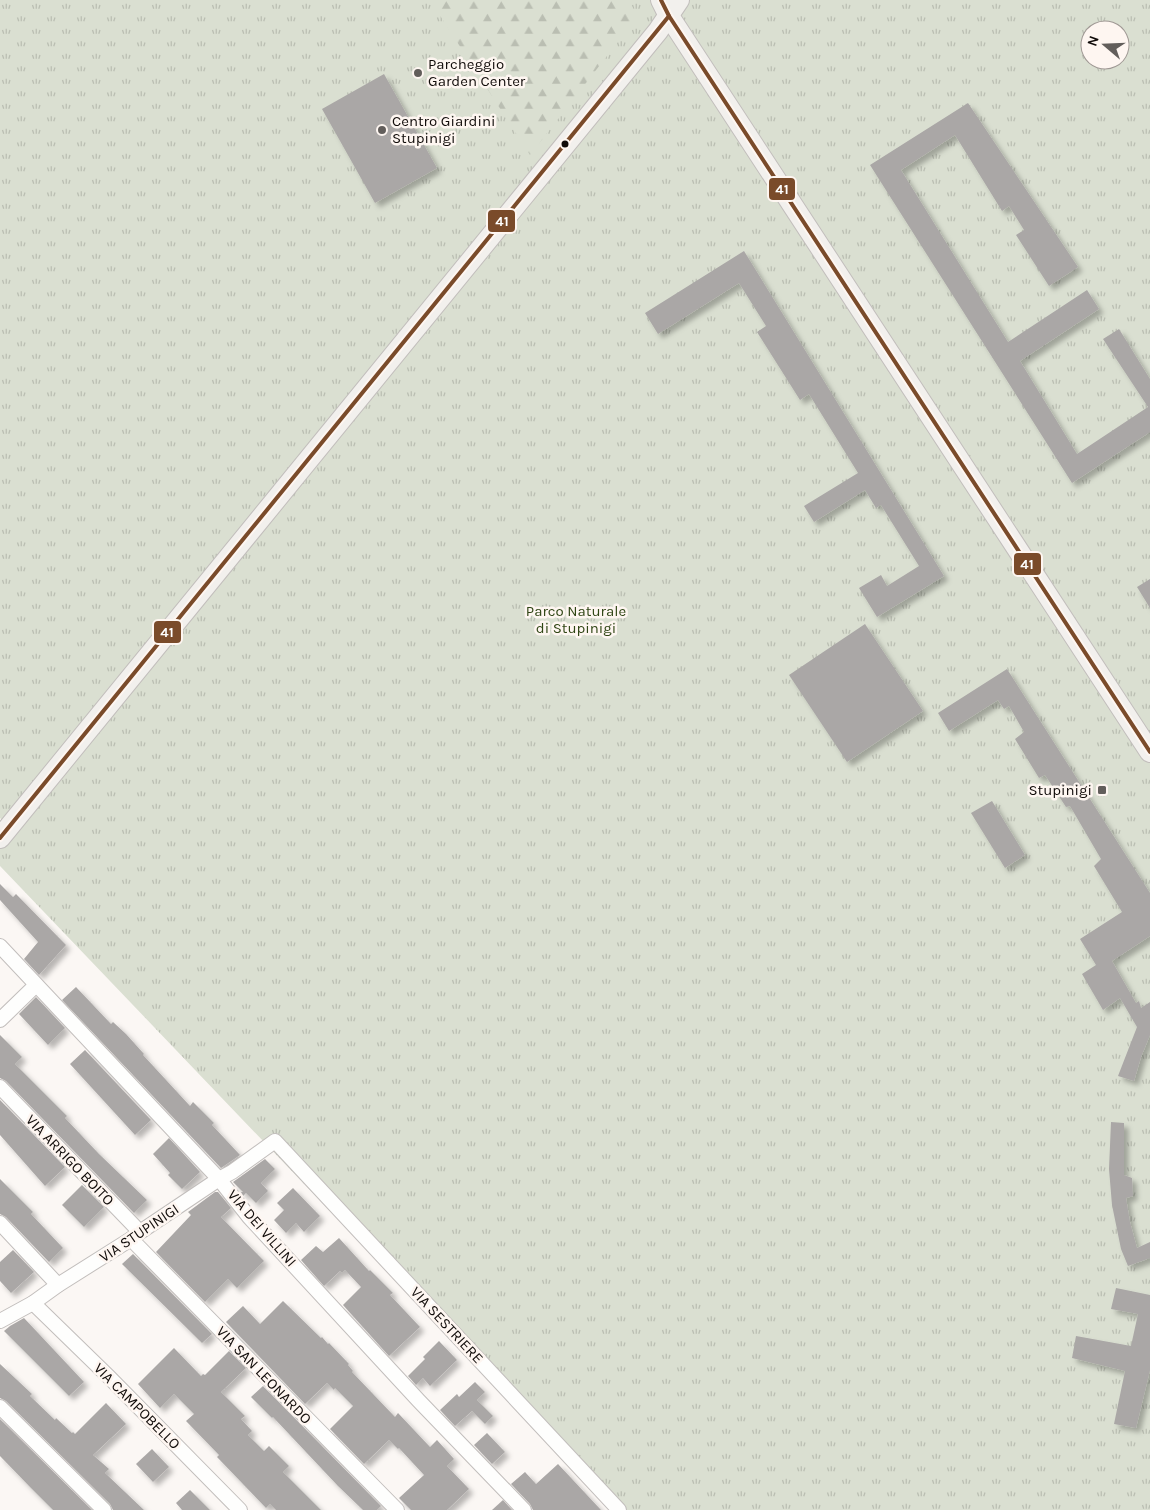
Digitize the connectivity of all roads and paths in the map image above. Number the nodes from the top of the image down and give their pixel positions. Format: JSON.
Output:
{"nodes":[{"id":1,"x":670,"y":5,"type":"edge"},
{"id":2,"x":1150,"y":752,"type":"edge"},
{"id":3,"x":0,"y":838,"type":"edge"},
{"id":4,"x":0,"y":946,"type":"edge"},
{"id":5,"x":36,"y":985,"type":"junction"},
{"id":6,"x":0,"y":1020,"type":"edge"},
{"id":7,"x":0,"y":1087,"type":"edge"},
{"id":8,"x":275,"y":1140,"type":"joint"},
{"id":9,"x":219,"y":1179,"type":"junction"},
{"id":10,"x":0,"y":1223,"type":"edge"},
{"id":11,"x":136,"y":1235,"type":"junction"},
{"id":12,"x":58,"y":1285,"type":"junction"},
{"id":13,"x":33,"y":1303,"type":"junction"},
{"id":14,"x":0,"y":1321,"type":"edge"},
{"id":15,"x":0,"y":1407,"type":"edge"},
{"id":16,"x":104,"y":1510,"type":"edge"},
{"id":17,"x":240,"y":1510,"type":"edge"},
{"id":18,"x":396,"y":1510,"type":"edge"},
{"id":19,"x":524,"y":1510,"type":"edge"},
{"id":20,"x":619,"y":1510,"type":"edge"}],
"edges":[{"from":1,"to":2,"type":"street"},
{"from":1,"to":3,"type":"street"},
{"from":4,"to":5,"type":"street","name":"VIA DEI VILLINI"},
{"from":5,"to":6,"type":"street"},
{"from":5,"to":9,"type":"street","name":"VIA DEI VILLINI"},
{"from":7,"to":11,"type":"street","name":"VIA ARRIGO BOITO"},
{"from":8,"to":9,"type":"street","name":"VIA STUPINIGI"},
{"from":8,"to":20,"type":"street","name":"VIA SESTRIERE"},
{"from":9,"to":11,"type":"street","name":"VIA STUPINIGI"},
{"from":9,"to":19,"type":"street","name":"VIA DEI VILLINI"},
{"from":10,"to":12,"type":"street"},
{"from":11,"to":12,"type":"street","name":"VIA STUPINIGI"},
{"from":11,"to":18,"type":"street","name":"VIA SAN LEONARDO"},
{"from":12,"to":13,"type":"street","name":"VIA STUPINIGI"},
{"from":13,"to":14,"type":"street","name":"VIA STUPINIGI"},
{"from":13,"to":17,"type":"street","name":"VIA CAMPOBELLO"},
{"from":15,"to":16,"type":"street"}]}
